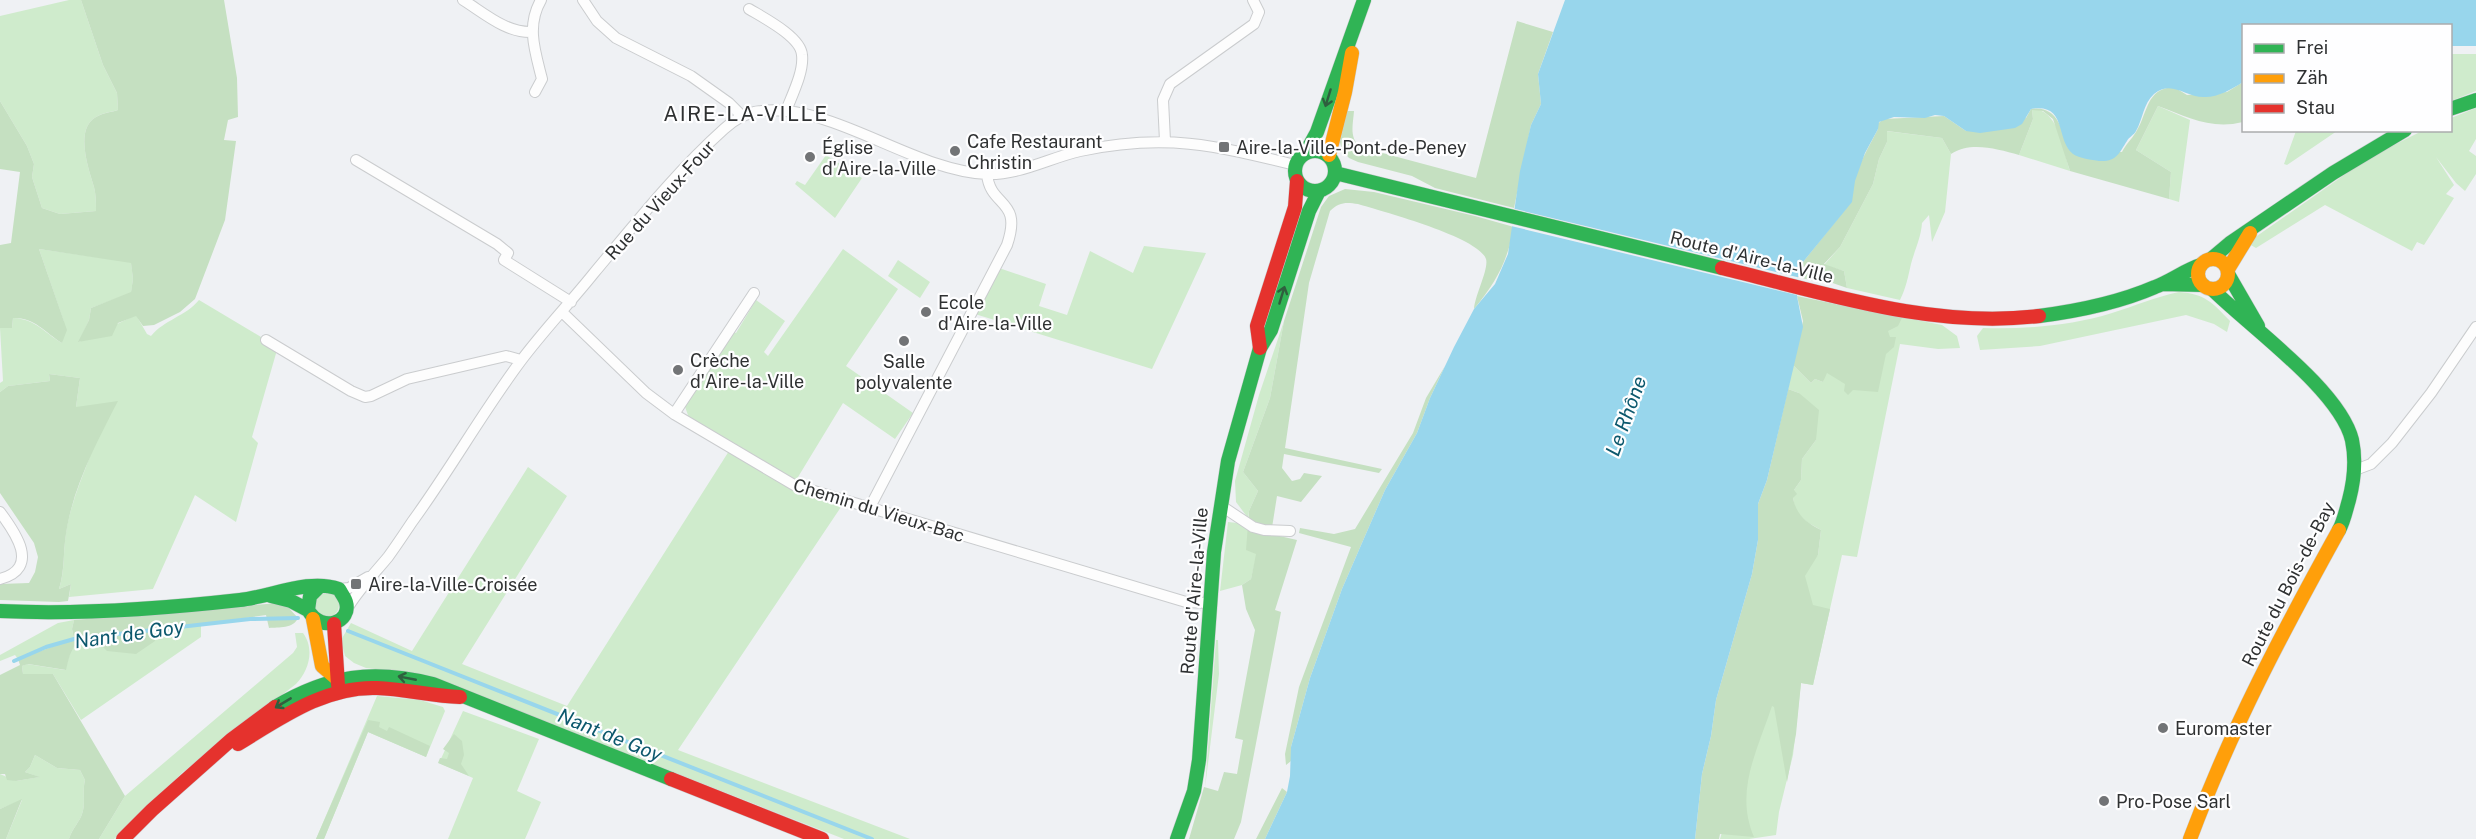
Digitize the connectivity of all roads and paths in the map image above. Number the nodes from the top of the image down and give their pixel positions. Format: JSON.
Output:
{"nodes":[{"id":1,"x":463,"y":0,"type":"edge"},
{"id":2,"x":541,"y":0,"type":"edge"},
{"id":3,"x":583,"y":0,"type":"edge"},
{"id":4,"x":1253,"y":0,"type":"edge"},
{"id":5,"x":1364,"y":0,"type":"edge"},
{"id":6,"x":749,"y":9,"type":"dead end"},
{"id":7,"x":1356,"y":23,"type":"junction"},
{"id":8,"x":532,"y":32,"type":"junction"},
{"id":9,"x":535,"y":93,"type":"dead end"},
{"id":10,"x":2476,"y":100,"type":"edge"},
{"id":11,"x":2452,"y":110,"type":"edge"},
{"id":12,"x":786,"y":111,"type":"junction"},
{"id":13,"x":742,"y":116,"type":"junction"},
{"id":14,"x":2402,"y":132,"type":"edge"},
{"id":15,"x":1165,"y":141,"type":"junction"},
{"id":16,"x":1306,"y":152,"type":"junction"},
{"id":17,"x":1329,"y":155,"type":"junction"},
{"id":18,"x":356,"y":160,"type":"dead end"},
{"id":19,"x":1295,"y":165,"type":"junction"},
{"id":20,"x":1335,"y":173,"type":"junction"},
{"id":21,"x":987,"y":174,"type":"junction"},
{"id":22,"x":1297,"y":181,"type":"junction"},
{"id":23,"x":1319,"y":191,"type":"junction"},
{"id":24,"x":2254,"y":229,"type":"junction"},
{"id":25,"x":2206,"y":262,"type":"junction"},
{"id":26,"x":2228,"y":272,"type":"junction"},
{"id":27,"x":2163,"y":284,"type":"junction"},
{"id":28,"x":2207,"y":287,"type":"junction"},
{"id":29,"x":754,"y":294,"type":"dead end"},
{"id":30,"x":571,"y":302,"type":"junction"},
{"id":31,"x":562,"y":312,"type":"junction"},
{"id":32,"x":2476,"y":327,"type":"edge"},
{"id":33,"x":2261,"y":331,"type":"junction"},
{"id":34,"x":266,"y":340,"type":"dead end"},
{"id":35,"x":1260,"y":348,"type":"junction"},
{"id":36,"x":521,"y":360,"type":"junction"},
{"id":37,"x":674,"y":414,"type":"junction"},
{"id":38,"x":2355,"y":470,"type":"junction"},
{"id":39,"x":1220,"y":505,"type":"junction"},
{"id":40,"x":869,"y":509,"type":"junction"},
{"id":41,"x":0,"y":512,"type":"edge"},
{"id":42,"x":1290,"y":531,"type":"dead end"},
{"id":43,"x":374,"y":574,"type":"junction"},
{"id":44,"x":0,"y":579,"type":"edge"},
{"id":45,"x":320,"y":586,"type":"junction"},
{"id":46,"x":339,"y":589,"type":"junction"},
{"id":47,"x":268,"y":596,"type":"junction"},
{"id":48,"x":1209,"y":603,"type":"junction"},
{"id":49,"x":347,"y":609,"type":"junction"},
{"id":50,"x":0,"y":610,"type":"edge"},
{"id":51,"x":311,"y":615,"type":"junction"},
{"id":52,"x":334,"y":624,"type":"junction"},
{"id":53,"x":338,"y":684,"type":"junction"},
{"id":54,"x":123,"y":839,"type":"edge"},
{"id":55,"x":822,"y":839,"type":"edge"},
{"id":56,"x":1177,"y":839,"type":"edge"},
{"id":57,"x":2190,"y":839,"type":"edge"}],
"edges":[{"from":1,"to":8,"type":"street"},
{"from":2,"to":8,"type":"street"},
{"from":3,"to":13,"type":"street"},
{"from":4,"to":15,"type":"street"},
{"from":5,"to":7,"type":"main road"},
{"from":6,"to":12,"type":"street"},
{"from":7,"to":16,"type":"main road","one_way":true},
{"from":7,"to":17,"type":"main road"},
{"from":8,"to":9,"type":"street"},
{"from":10,"to":11,"type":"main road"},
{"from":12,"to":13,"type":"street","name":"Rue du Vieux-Four"},
{"from":12,"to":21,"type":"street","name":"Rue du Vieux-Four"},
{"from":13,"to":30,"type":"street","name":"Rue du Vieux-Four"},
{"from":14,"to":24,"type":"main road","name":"Route d'Aire-la-Ville"},
{"from":15,"to":19,"type":"street","name":"Rue du Vieux-Four"},
{"from":15,"to":21,"type":"street","name":"Rue du Vieux-Four"},
{"from":16,"to":17,"type":"main road"},
{"from":16,"to":19,"type":"main road"},
{"from":17,"to":20,"type":"main road"},
{"from":18,"to":30,"type":"street"},
{"from":19,"to":22,"type":"main road"},
{"from":20,"to":23,"type":"main road"},
{"from":20,"to":27,"type":"main road","name":"Route d'Aire-la-Ville"},
{"from":21,"to":40,"type":"street"},
{"from":22,"to":23,"type":"main road"},
{"from":22,"to":35,"type":"main road","name":"Route d'Aire-la-Ville"},
{"from":35,"to":23,"type":"main road","name":"Route d'Aire-la-Ville","one_way":true},
{"from":24,"to":25,"type":"main road","name":"Route d'Aire-la-Ville"},
{"from":24,"to":26,"type":"main road","name":"Route d'Aire-la-Ville"},
{"from":25,"to":26,"type":"main road"},
{"from":25,"to":27,"type":"main road","name":"Route d'Aire-la-Ville"},
{"from":25,"to":28,"type":"main road"},
{"from":26,"to":28,"type":"main road"},
{"from":26,"to":33,"type":"main road","name":"Route du Bois-de-Bay"},
{"from":27,"to":28,"type":"main road","name":"Route d'Aire-la-Ville"},
{"from":28,"to":33,"type":"main road","name":"Route du Bois-de-Bay"},
{"from":29,"to":37,"type":"street"},
{"from":30,"to":31,"type":"street","name":"Rue du Vieux-Four"},
{"from":31,"to":36,"type":"street","name":"Rue du Vieux-Four"},
{"from":31,"to":37,"type":"street","name":"Chemin du Vieux-Bac"},
{"from":32,"to":38,"type":"street"},
{"from":33,"to":38,"type":"main road","name":"Route du Bois-de-Bay"},
{"from":34,"to":36,"type":"street"},
{"from":35,"to":39,"type":"main road","name":"Route d'Aire-la-Ville"},
{"from":36,"to":43,"type":"street","name":"Rue du Vieux-Four"},
{"from":37,"to":40,"type":"street","name":"Chemin du Vieux-Bac"},
{"from":38,"to":57,"type":"main road","name":"Route du Bois-de-Bay"},
{"from":39,"to":42,"type":"street"},
{"from":39,"to":48,"type":"main road","name":"Route d'Aire-la-Ville"},
{"from":40,"to":48,"type":"street","name":"Chemin du Vieux-Bac"},
{"from":41,"to":44,"type":"street"},
{"from":43,"to":46,"type":"street","name":"Rue du Vieux-Four"},
{"from":43,"to":49,"type":"street","name":"Rue du Vieux-Four"},
{"from":45,"to":46,"type":"main road"},
{"from":45,"to":47,"type":"main road"},
{"from":45,"to":51,"type":"main road"},
{"from":46,"to":49,"type":"main road"},
{"from":47,"to":50,"type":"main road"},
{"from":47,"to":51,"type":"main road"},
{"from":48,"to":56,"type":"main road","name":"Route d'Aire-la-Ville"},
{"from":49,"to":52,"type":"main road"},
{"from":51,"to":52,"type":"main road"},
{"from":51,"to":53,"type":"main road"},
{"from":52,"to":53,"type":"main road"},
{"from":53,"to":54,"type":"main road"},
{"from":53,"to":55,"type":"main road"}]}
